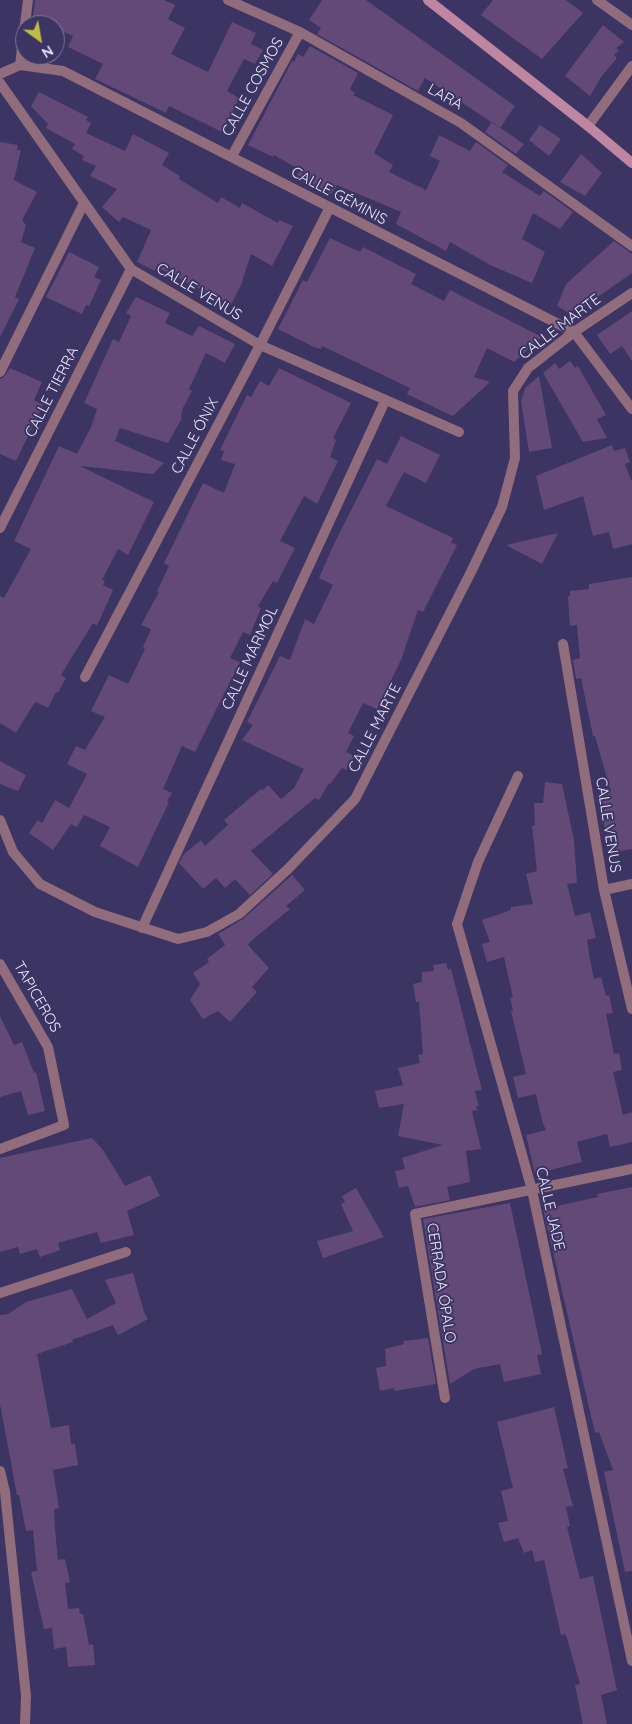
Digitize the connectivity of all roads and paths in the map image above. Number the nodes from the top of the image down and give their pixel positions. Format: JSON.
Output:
{"nodes":[{"id":1,"x":28,"y":0,"type":"edge"},
{"id":2,"x":228,"y":0,"type":"edge"},
{"id":3,"x":428,"y":0,"type":"edge"},
{"id":4,"x":597,"y":0,"type":"edge"},
{"id":5,"x":26,"y":15,"type":"edge"},
{"id":6,"x":632,"y":25,"type":"edge"},
{"id":7,"x":300,"y":32,"type":"junction"},
{"id":8,"x":20,"y":65,"type":"joint"},
{"id":9,"x":632,"y":66,"type":"edge"},
{"id":10,"x":0,"y":74,"type":"edge"},
{"id":11,"x":0,"y":83,"type":"edge"},
{"id":12,"x":588,"y":126,"type":"junction"},
{"id":13,"x":232,"y":156,"type":"junction"},
{"id":14,"x":632,"y":163,"type":"edge"},
{"id":15,"x":84,"y":203,"type":"junction"},
{"id":16,"x":329,"y":209,"type":"junction"},
{"id":17,"x":632,"y":246,"type":"edge"},
{"id":18,"x":131,"y":269,"type":"junction"},
{"id":19,"x":632,"y":293,"type":"edge"},
{"id":20,"x":574,"y":332,"type":"junction"},
{"id":21,"x":260,"y":345,"type":"junction"},
{"id":22,"x":0,"y":372,"type":"edge"},
{"id":23,"x":386,"y":401,"type":"junction"},
{"id":24,"x":632,"y":408,"type":"edge"},
{"id":25,"x":459,"y":432,"type":"dead end"},
{"id":26,"x":0,"y":528,"type":"edge"},
{"id":27,"x":563,"y":644,"type":"dead end"},
{"id":28,"x":85,"y":677,"type":"dead end"},
{"id":29,"x":518,"y":776,"type":"dead end"},
{"id":30,"x":0,"y":820,"type":"edge"},
{"id":31,"x":632,"y":884,"type":"edge"},
{"id":32,"x":604,"y":890,"type":"junction"},
{"id":33,"x":142,"y":928,"type":"junction"},
{"id":34,"x":0,"y":964,"type":"edge"},
{"id":35,"x":632,"y":1009,"type":"edge"},
{"id":36,"x":0,"y":1149,"type":"edge"},
{"id":37,"x":632,"y":1169,"type":"edge"},
{"id":38,"x":532,"y":1190,"type":"junction"},
{"id":39,"x":126,"y":1252,"type":"dead end"},
{"id":40,"x":0,"y":1293,"type":"edge"},
{"id":41,"x":445,"y":1398,"type":"dead end"},
{"id":42,"x":0,"y":1471,"type":"edge"},
{"id":43,"x":632,"y":1661,"type":"edge"},
{"id":44,"x":25,"y":1724,"type":"edge"}],
"edges":[{"from":1,"to":5,"type":"street"},
{"from":2,"to":7,"type":"street","name":"LARA"},
{"from":3,"to":12,"type":"main road"},
{"from":4,"to":6,"type":"street"},
{"from":7,"to":13,"type":"street","name":"CALLE COSMOS"},
{"from":7,"to":17,"type":"street","name":"LARA"},
{"from":8,"to":10,"type":"street"},
{"from":8,"to":13,"type":"street","name":"CALLE GÉMINIS"},
{"from":9,"to":12,"type":"street"},
{"from":11,"to":15,"type":"street","name":"CALLE VENUS"},
{"from":12,"to":14,"type":"main road"},
{"from":13,"to":16,"type":"street","name":"CALLE GÉMINIS"},
{"from":15,"to":18,"type":"street","name":"CALLE VENUS"},
{"from":15,"to":22,"type":"street"},
{"from":16,"to":20,"type":"street","name":"CALLE GÉMINIS"},
{"from":16,"to":21,"type":"street","name":"CALLE ÓNIX"},
{"from":18,"to":21,"type":"street","name":"CALLE VENUS"},
{"from":18,"to":26,"type":"street","name":"CALLE TIERRA"},
{"from":19,"to":20,"type":"street","name":"CALLE MARTE"},
{"from":20,"to":24,"type":"street","name":"CALLE GÉMINIS"},
{"from":20,"to":33,"type":"street","name":"CALLE MARTE"},
{"from":21,"to":23,"type":"street","name":"CALLE VENUS"},
{"from":21,"to":28,"type":"street","name":"CALLE ÓNIX"},
{"from":23,"to":25,"type":"street","name":"CALLE VENUS"},
{"from":23,"to":33,"type":"street","name":"CALLE MÁRMOL"},
{"from":27,"to":32,"type":"street","name":"CALLE VENUS"},
{"from":29,"to":38,"type":"street","name":"CALLE JADE"},
{"from":30,"to":33,"type":"street","name":"CALLE MARTE"},
{"from":31,"to":32,"type":"street"},
{"from":32,"to":35,"type":"street","name":"CALLE VENUS"},
{"from":34,"to":36,"type":"street","name":"TAPICEROS"},
{"from":37,"to":38,"type":"street","name":"CERRADA ÓPALO"},
{"from":38,"to":41,"type":"street","name":"CERRADA ÓPALO"},
{"from":38,"to":43,"type":"street","name":"CALLE JADE"},
{"from":39,"to":40,"type":"street"},
{"from":42,"to":44,"type":"street"}]}
